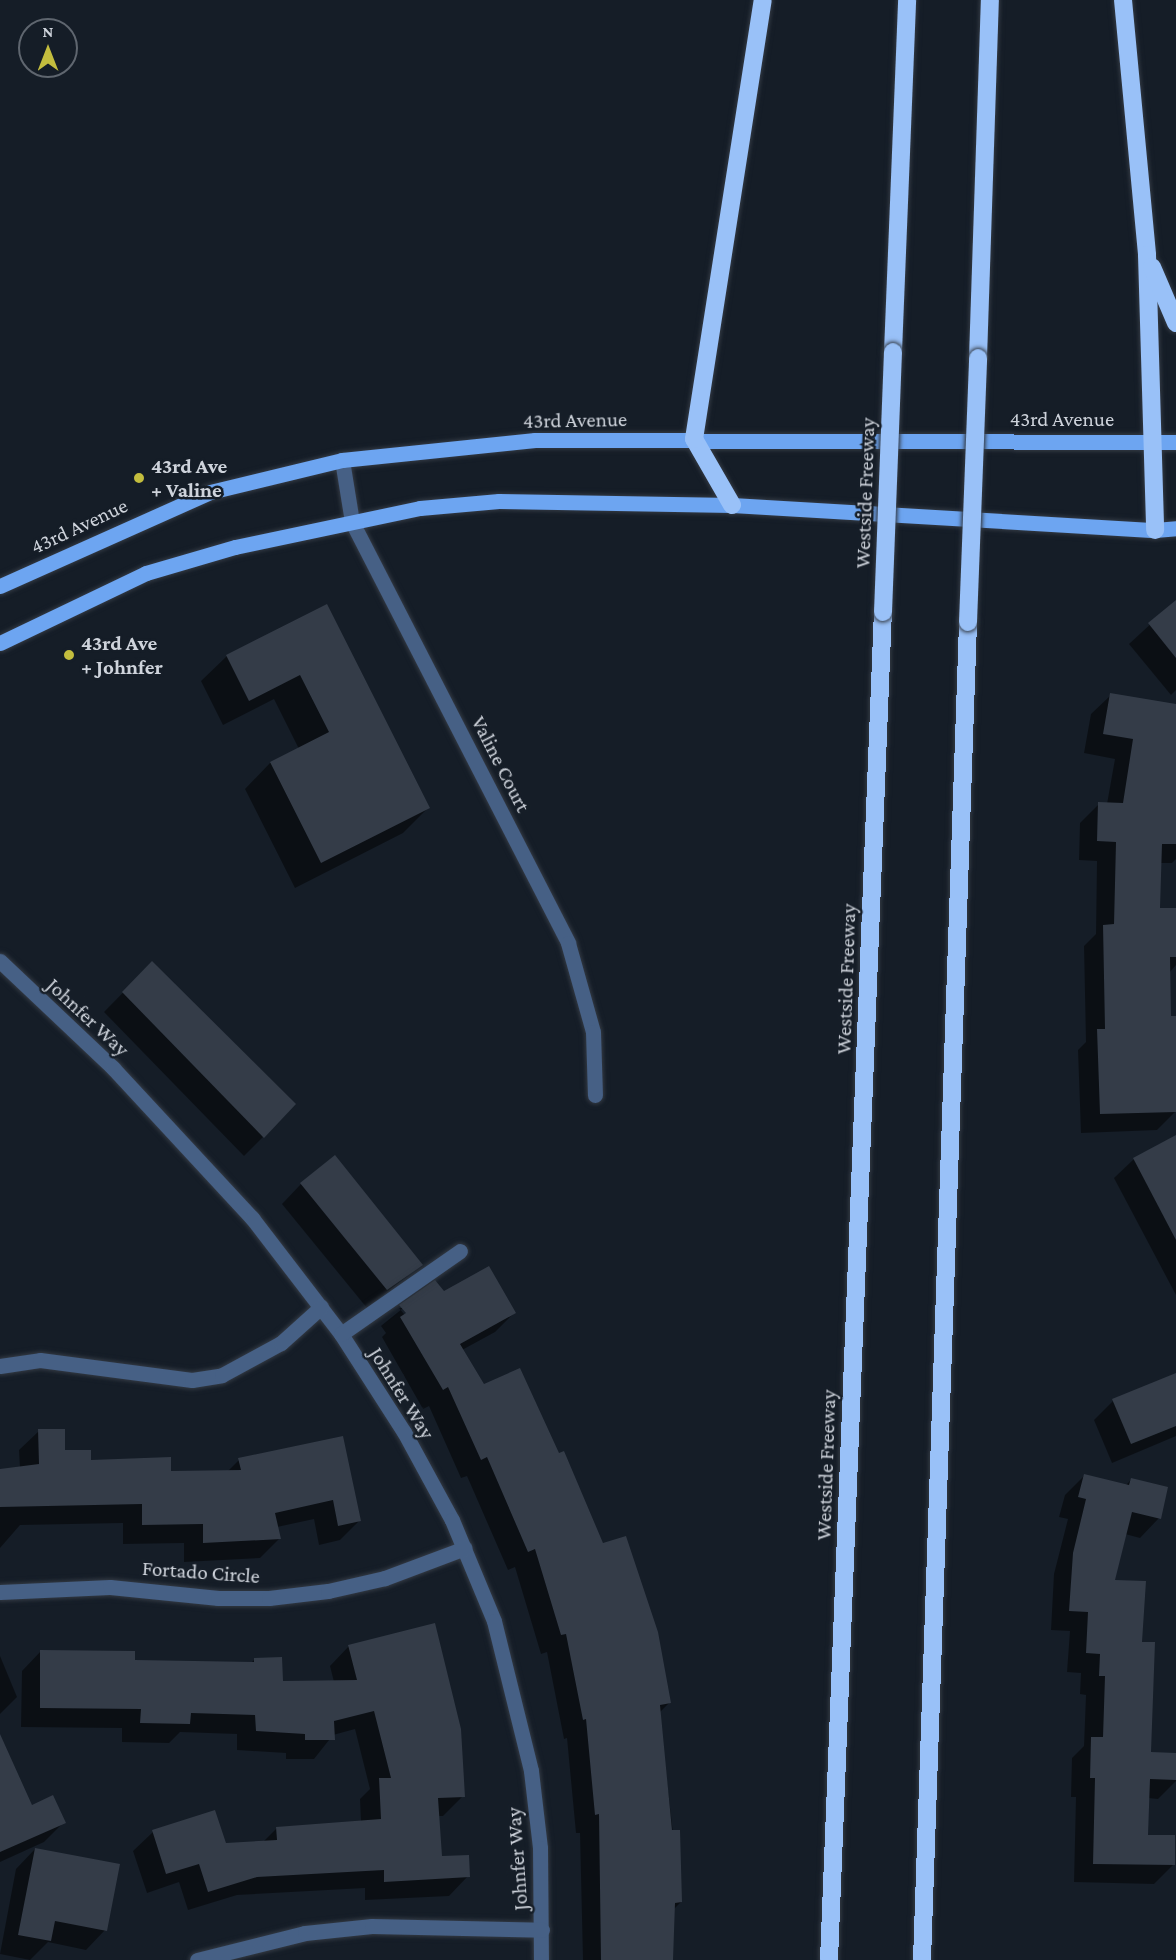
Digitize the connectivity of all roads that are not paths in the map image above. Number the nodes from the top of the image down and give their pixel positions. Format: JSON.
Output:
{"nodes":[{"id":1,"x":763,"y":0,"type":"edge"},
{"id":2,"x":907,"y":0,"type":"edge"},
{"id":3,"x":990,"y":0,"type":"edge"},
{"id":4,"x":1123,"y":0,"type":"edge"},
{"id":5,"x":1147,"y":255,"type":"junction"},
{"id":6,"x":1176,"y":323,"type":"edge"},
{"id":7,"x":694,"y":439,"type":"junction"},
{"id":8,"x":1149,"y":440,"type":"junction"},
{"id":9,"x":1176,"y":442,"type":"edge"},
{"id":10,"x":342,"y":460,"type":"junction"},
{"id":11,"x":732,"y":504,"type":"junction"},
{"id":12,"x":352,"y":522,"type":"junction"},
{"id":13,"x":1176,"y":528,"type":"edge"},
{"id":14,"x":1155,"y":530,"type":"junction"},
{"id":15,"x":0,"y":586,"type":"edge"},
{"id":16,"x":0,"y":643,"type":"edge"},
{"id":17,"x":0,"y":962,"type":"edge"},
{"id":18,"x":596,"y":1095,"type":"dead end"},
{"id":19,"x":460,"y":1251,"type":"dead end"},
{"id":20,"x":321,"y":1307,"type":"junction"},
{"id":21,"x":341,"y":1334,"type":"junction"},
{"id":22,"x":0,"y":1366,"type":"edge"},
{"id":23,"x":465,"y":1548,"type":"junction"},
{"id":24,"x":0,"y":1592,"type":"edge"},
{"id":25,"x":542,"y":1930,"type":"junction"},
{"id":26,"x":198,"y":1960,"type":"edge"},
{"id":27,"x":541,"y":1960,"type":"edge"},
{"id":28,"x":829,"y":1960,"type":"edge"},
{"id":29,"x":922,"y":1960,"type":"edge"}],
"edges":[{"from":1,"to":7,"type":"highway"},
{"from":2,"to":28,"type":"highway","name":"Westside Freeway","bridge":true},
{"from":3,"to":29,"type":"highway","bridge":true},
{"from":4,"to":5,"type":"highway"},
{"from":5,"to":6,"type":"highway"},
{"from":5,"to":8,"type":"highway"},
{"from":7,"to":8,"type":"main road","name":"43rd Avenue"},
{"from":7,"to":10,"type":"main road","name":"43rd Avenue"},
{"from":7,"to":11,"type":"highway"},
{"from":8,"to":9,"type":"main road","name":"43rd Avenue"},
{"from":8,"to":14,"type":"highway"},
{"from":10,"to":12,"type":"street","name":"Valine Court"},
{"from":10,"to":15,"type":"main road","name":"43rd Avenue"},
{"from":11,"to":12,"type":"main road"},
{"from":11,"to":14,"type":"main road"},
{"from":12,"to":16,"type":"main road"},
{"from":12,"to":18,"type":"street","name":"Valine Court"},
{"from":13,"to":14,"type":"main road"},
{"from":17,"to":20,"type":"street","name":"Johnfer Way"},
{"from":19,"to":21,"type":"street"},
{"from":20,"to":21,"type":"street","name":"Johnfer Way"},
{"from":20,"to":22,"type":"street"},
{"from":21,"to":23,"type":"street","name":"Johnfer Way"},
{"from":23,"to":24,"type":"street","name":"Fortado Circle"},
{"from":23,"to":25,"type":"street","name":"Johnfer Way"},
{"from":25,"to":26,"type":"street"},
{"from":25,"to":27,"type":"street","name":"Johnfer Way"}]}
